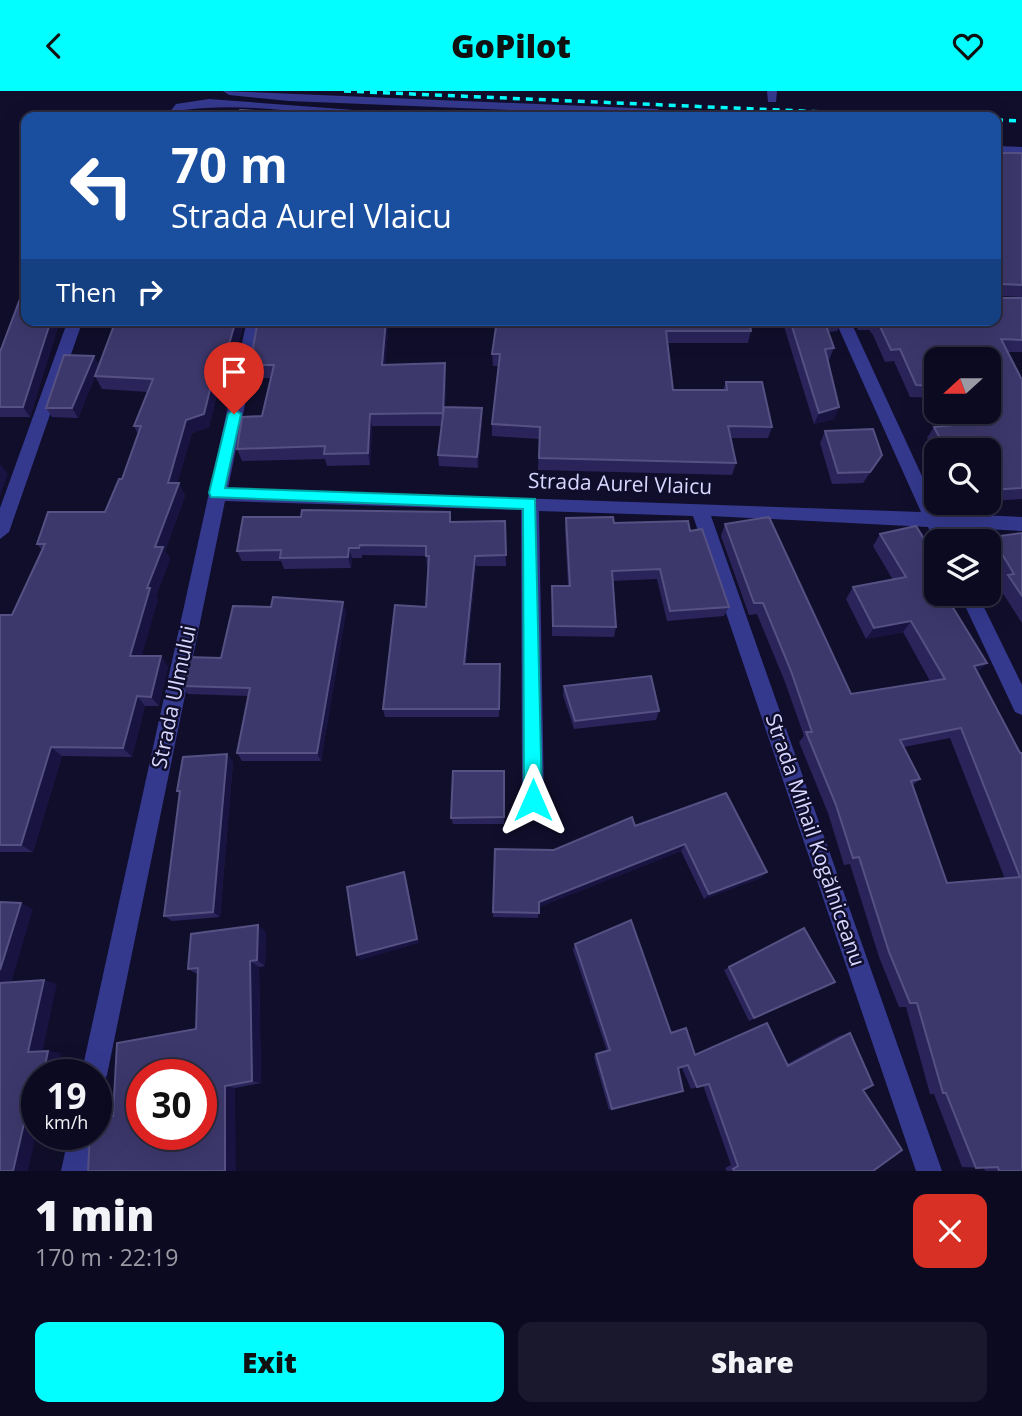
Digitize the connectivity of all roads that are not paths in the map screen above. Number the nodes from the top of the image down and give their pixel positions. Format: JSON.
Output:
{"nodes":[{"id":1,"x":229,"y":91,"type":"edge"},
{"id":2,"x":176,"y":112,"type":"edge"},
{"id":3,"x":274,"y":112,"type":"edge"},
{"id":4,"x":634,"y":112,"type":"edge"},
{"id":5,"x":1001,"y":150,"type":"edge"},
{"id":6,"x":1022,"y":151,"type":"edge"},
{"id":7,"x":74,"y":326,"type":"edge"},
{"id":8,"x":254,"y":326,"type":"edge"},
{"id":9,"x":845,"y":326,"type":"edge"},
{"id":10,"x":216,"y":493,"type":"junction"},
{"id":11,"x":530,"y":503,"type":"junction"},
{"id":12,"x":700,"y":509,"type":"junction"},
{"id":13,"x":933,"y":521,"type":"junction"},
{"id":14,"x":1022,"y":524,"type":"edge"},
{"id":15,"x":937,"y":529,"type":"edge"},
{"id":16,"x":0,"y":532,"type":"edge"},
{"id":17,"x":974,"y":606,"type":"edge"},
{"id":18,"x":1022,"y":706,"type":"edge"},
{"id":19,"x":533,"y":800,"type":"dead end"},
{"id":20,"x":97,"y":1059,"type":"edge"},
{"id":21,"x":79,"y":1150,"type":"edge"},
{"id":22,"x":74,"y":1171,"type":"edge"},
{"id":23,"x":929,"y":1171,"type":"edge"}],
"edges":[{"from":1,"to":4,"type":"street"},
{"from":2,"to":3,"type":"street"},
{"from":5,"to":6,"type":"street"},
{"from":7,"to":16,"type":"street"},
{"from":8,"to":10,"type":"street","name":"Strada Ulmului"},
{"from":9,"to":13,"type":"street"},
{"from":10,"to":11,"type":"street","name":"Strada Aurel Vlaicu"},
{"from":10,"to":20,"type":"street","name":"Strada Ulmului"},
{"from":11,"to":12,"type":"street","name":"Strada Aurel Vlaicu"},
{"from":11,"to":19,"type":"street"},
{"from":12,"to":13,"type":"street","name":"Strada Aurel Vlaicu"},
{"from":12,"to":23,"type":"street","name":"Strada Mihail Kogălniceanu"},
{"from":13,"to":14,"type":"street","name":"Strada Aurel Vlaicu"},
{"from":13,"to":15,"type":"street"},
{"from":17,"to":18,"type":"street"},
{"from":21,"to":22,"type":"street"}]}
